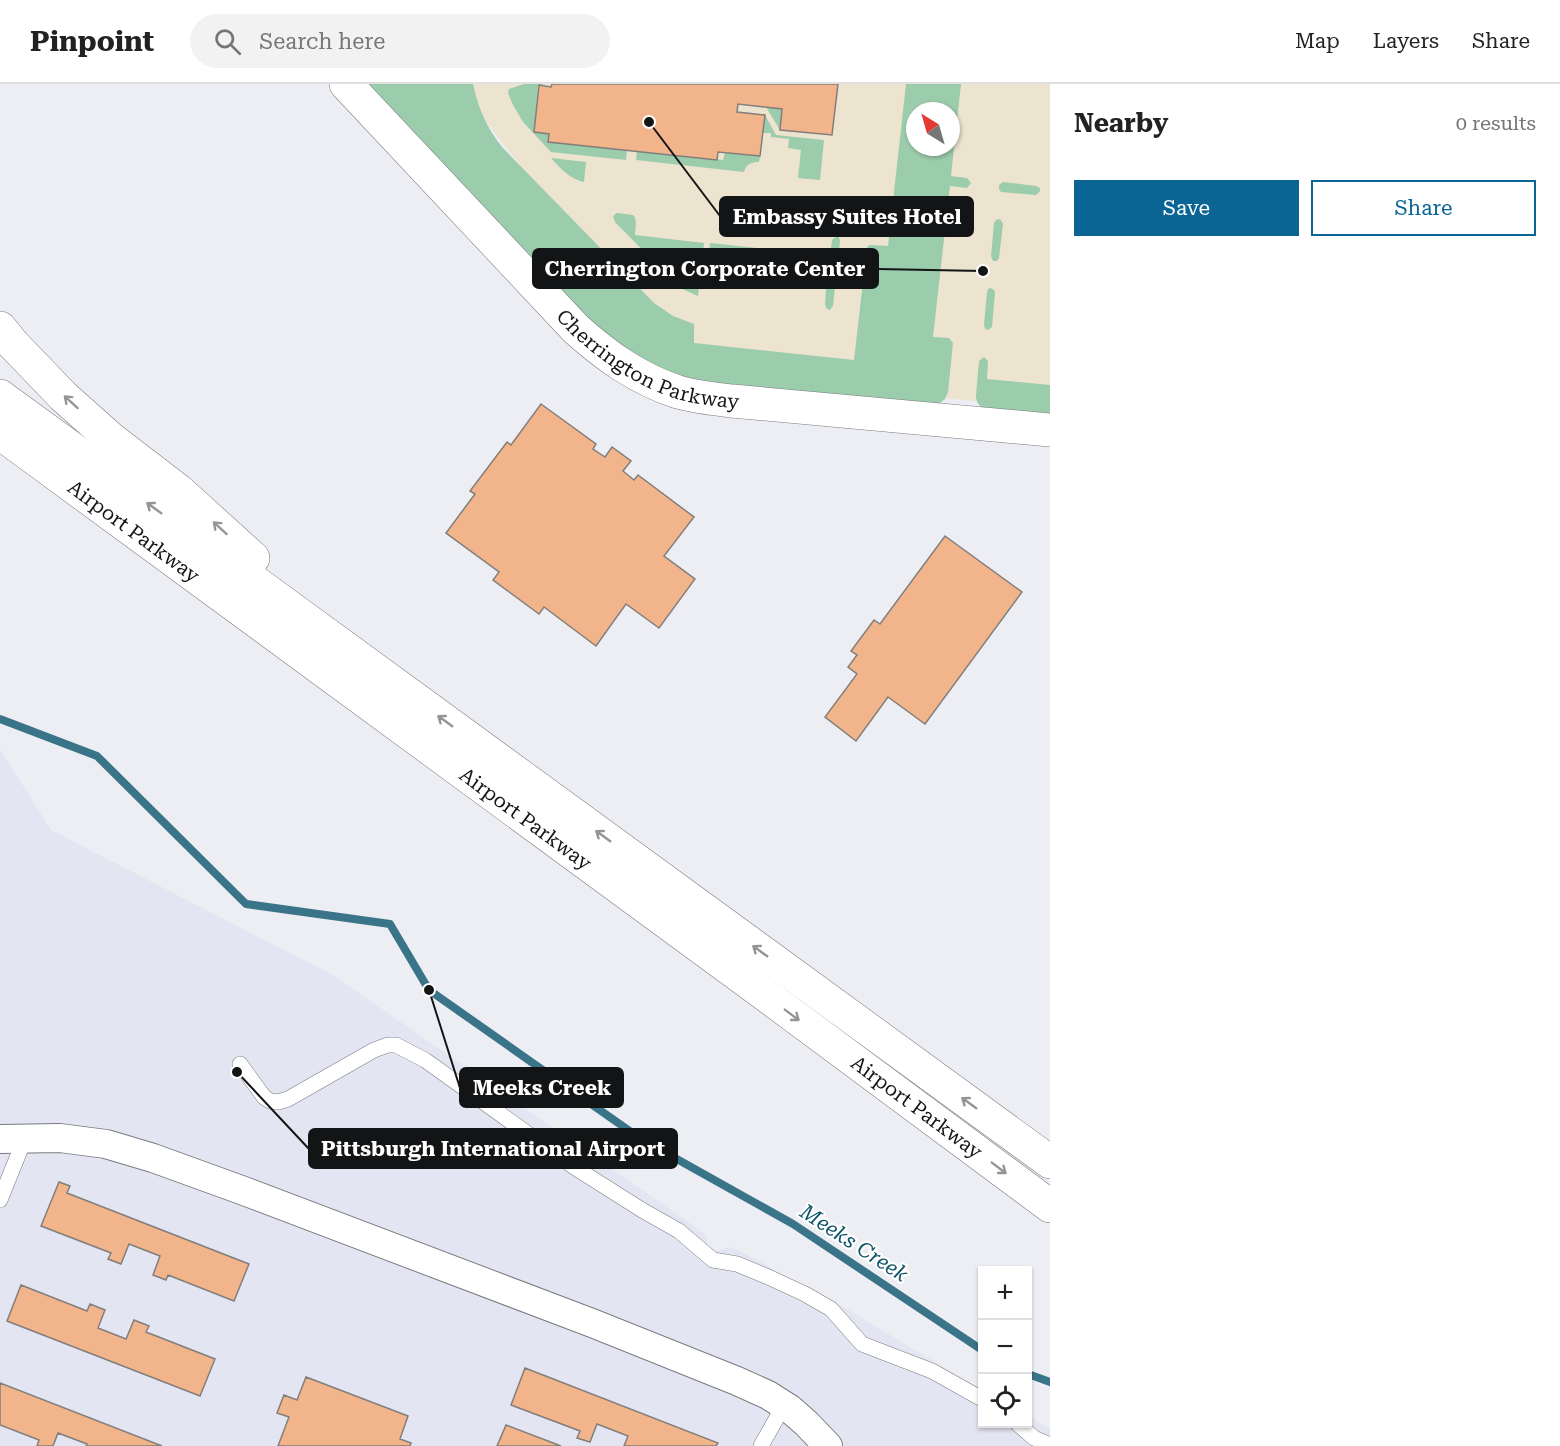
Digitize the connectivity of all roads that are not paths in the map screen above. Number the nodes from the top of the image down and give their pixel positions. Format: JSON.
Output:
{"nodes":[{"id":1,"x":346,"y":84,"type":"edge"},
{"id":2,"x":0,"y":328,"type":"edge"},
{"id":3,"x":0,"y":396,"type":"edge"},
{"id":4,"x":1050,"y":430,"type":"edge"},
{"id":5,"x":0,"y":433,"type":"edge"},
{"id":6,"x":0,"y":460,"type":"edge"},
{"id":7,"x":388,"y":679,"type":"junction"},
{"id":8,"x":759,"y":990,"type":"junction"},
{"id":9,"x":240,"y":1064,"type":"dead end"},
{"id":10,"x":13,"y":1138,"type":"edge"},
{"id":11,"x":1050,"y":1162,"type":"edge"},
{"id":12,"x":0,"y":1200,"type":"edge"},
{"id":13,"x":1050,"y":1206,"type":"edge"},
{"id":14,"x":978,"y":1397,"type":"edge"},
{"id":15,"x":784,"y":1405,"type":"junction"},
{"id":16,"x":1023,"y":1428,"type":"edge"},
{"id":17,"x":1050,"y":1445,"type":"edge"},
{"id":18,"x":761,"y":1446,"type":"edge"},
{"id":19,"x":828,"y":1446,"type":"edge"}],
"edges":[{"from":1,"to":4,"type":"main road","name":"Cherrington Parkway"},
{"from":7,"to":2,"type":"main road","one_way":true},
{"from":7,"to":3,"type":"main road","name":"Airport Parkway","one_way":true},
{"from":5,"to":8,"type":"main road","name":"Airport Parkway"},
{"from":6,"to":8,"type":"main road"},
{"from":11,"to":7,"type":"main road","name":"Airport Parkway","one_way":true},
{"from":8,"to":13,"type":"main road","name":"Airport Parkway","one_way":true},
{"from":9,"to":14,"type":"lane"},
{"from":10,"to":12,"type":"lane"},
{"from":10,"to":15,"type":"street"},
{"from":15,"to":18,"type":"lane"},
{"from":15,"to":19,"type":"street"},
{"from":16,"to":17,"type":"lane"}]}
